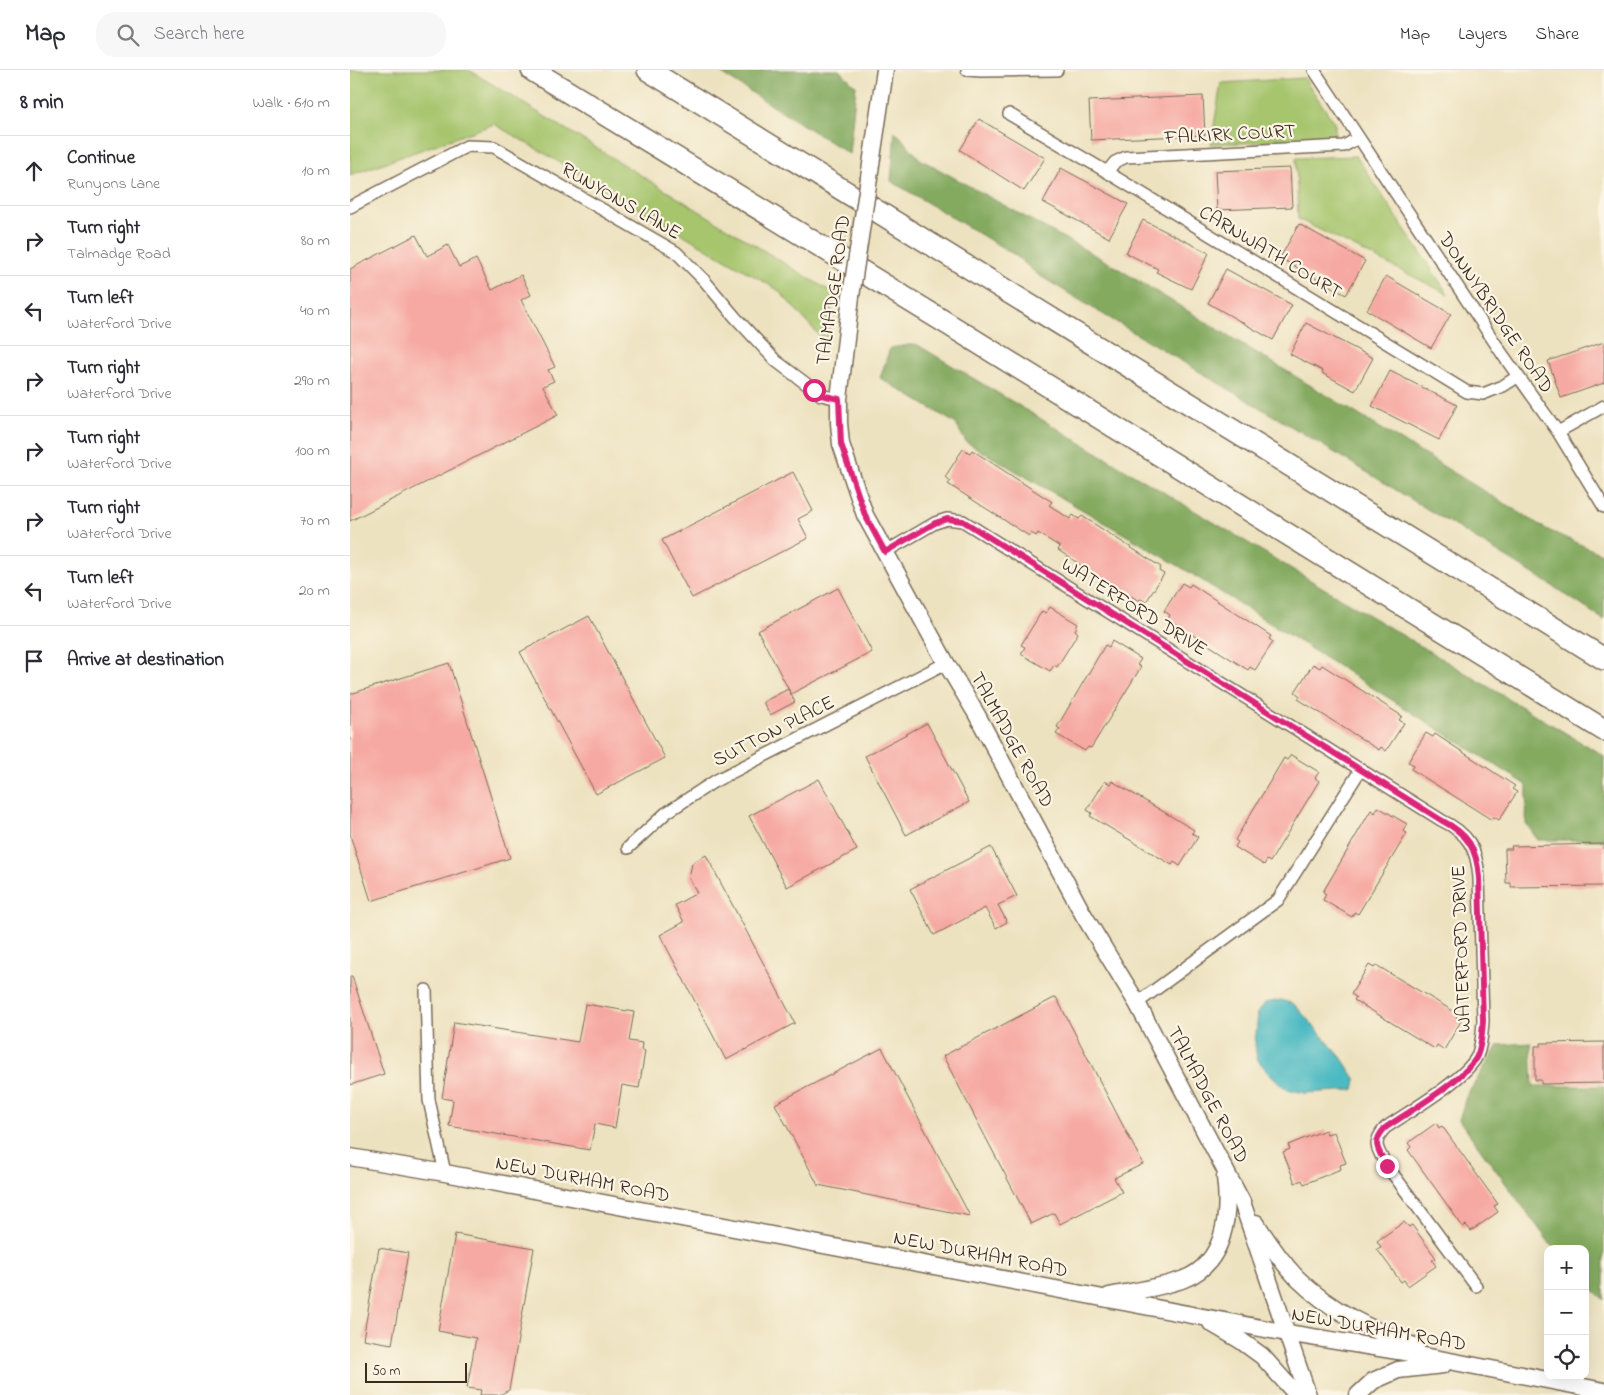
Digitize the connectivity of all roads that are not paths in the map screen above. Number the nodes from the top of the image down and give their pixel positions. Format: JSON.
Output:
{"nodes":[{"id":1,"x":532,"y":70,"type":"edge"},
{"id":2,"x":648,"y":70,"type":"edge"},
{"id":3,"x":885,"y":70,"type":"edge"},
{"id":4,"x":967,"y":70,"type":"edge"},
{"id":5,"x":1057,"y":70,"type":"edge"},
{"id":6,"x":1314,"y":70,"type":"edge"},
{"id":7,"x":1009,"y":114,"type":"dead end"},
{"id":8,"x":1358,"y":138,"type":"junction"},
{"id":9,"x":1107,"y":172,"type":"junction"},
{"id":10,"x":350,"y":207,"type":"edge"},
{"id":11,"x":1517,"y":377,"type":"junction"},
{"id":12,"x":839,"y":399,"type":"junction"},
{"id":13,"x":1604,"y":406,"type":"edge"},
{"id":14,"x":1558,"y":432,"type":"junction"},
{"id":15,"x":1604,"y":508,"type":"edge"},
{"id":16,"x":885,"y":552,"type":"junction"},
{"id":17,"x":1604,"y":659,"type":"edge"},
{"id":18,"x":946,"y":663,"type":"junction"},
{"id":19,"x":1604,"y":730,"type":"edge"},
{"id":20,"x":1361,"y":769,"type":"junction"},
{"id":21,"x":628,"y":848,"type":"dead end"},
{"id":22,"x":426,"y":990,"type":"dead end"},
{"id":23,"x":1137,"y":1003,"type":"junction"},
{"id":24,"x":350,"y":1157,"type":"edge"},
{"id":25,"x":1224,"y":1168,"type":"junction"},
{"id":26,"x":445,"y":1173,"type":"junction"},
{"id":27,"x":1242,"y":1202,"type":"junction"},
{"id":28,"x":1476,"y":1286,"type":"dead end"},
{"id":29,"x":1102,"y":1298,"type":"junction"},
{"id":30,"x":1200,"y":1316,"type":"junction"},
{"id":31,"x":1286,"y":1333,"type":"junction"},
{"id":32,"x":1463,"y":1364,"type":"junction"},
{"id":33,"x":1604,"y":1391,"type":"edge"},
{"id":34,"x":1297,"y":1395,"type":"edge"},
{"id":35,"x":1308,"y":1395,"type":"edge"},
{"id":36,"x":1358,"y":1395,"type":"edge"}],
"edges":[{"from":1,"to":19,"type":"highway"},
{"from":2,"to":17,"type":"highway"},
{"from":3,"to":12,"type":"street","name":"TALMADGE ROAD","bridge":true},
{"from":4,"to":5,"type":"street"},
{"from":6,"to":8,"type":"street","name":"DONNYBRIDGE ROAD"},
{"from":7,"to":9,"type":"street","name":"CARNWATH COURT"},
{"from":8,"to":9,"type":"street","name":"FALKIRK COURT"},
{"from":8,"to":11,"type":"street","name":"DONNYBRIDGE ROAD"},
{"from":9,"to":11,"type":"street","name":"CARNWATH COURT"},
{"from":10,"to":12,"type":"street","name":"RUNYONS LANE"},
{"from":11,"to":14,"type":"street","name":"DONNYBRIDGE ROAD"},
{"from":12,"to":16,"type":"street","name":"TALMADGE ROAD"},
{"from":13,"to":14,"type":"street"},
{"from":14,"to":15,"type":"street","name":"DONNYBRIDGE ROAD"},
{"from":16,"to":18,"type":"street","name":"TALMADGE ROAD"},
{"from":16,"to":20,"type":"street","name":"WATERFORD DRIVE"},
{"from":18,"to":21,"type":"street","name":"SUTTON PLACE"},
{"from":18,"to":23,"type":"street","name":"TALMADGE ROAD"},
{"from":20,"to":23,"type":"street"},
{"from":20,"to":28,"type":"street","name":"WATERFORD DRIVE"},
{"from":22,"to":26,"type":"street"},
{"from":23,"to":25,"type":"street","name":"TALMADGE ROAD"},
{"from":24,"to":26,"type":"street","name":"NEW DURHAM ROAD"},
{"from":25,"to":27,"type":"street","name":"TALMADGE ROAD"},
{"from":25,"to":29,"type":"street"},
{"from":26,"to":29,"type":"street","name":"NEW DURHAM ROAD"},
{"from":27,"to":31,"type":"street","name":"TALMADGE ROAD"},
{"from":27,"to":32,"type":"street"},
{"from":29,"to":30,"type":"street","name":"NEW DURHAM ROAD"},
{"from":30,"to":31,"type":"street","name":"NEW DURHAM ROAD"},
{"from":30,"to":34,"type":"street"},
{"from":31,"to":32,"type":"street","name":"NEW DURHAM ROAD"},
{"from":31,"to":35,"type":"street","name":"TALMADGE ROAD"},
{"from":32,"to":33,"type":"street","name":"NEW DURHAM ROAD"},
{"from":32,"to":36,"type":"street"}]}
